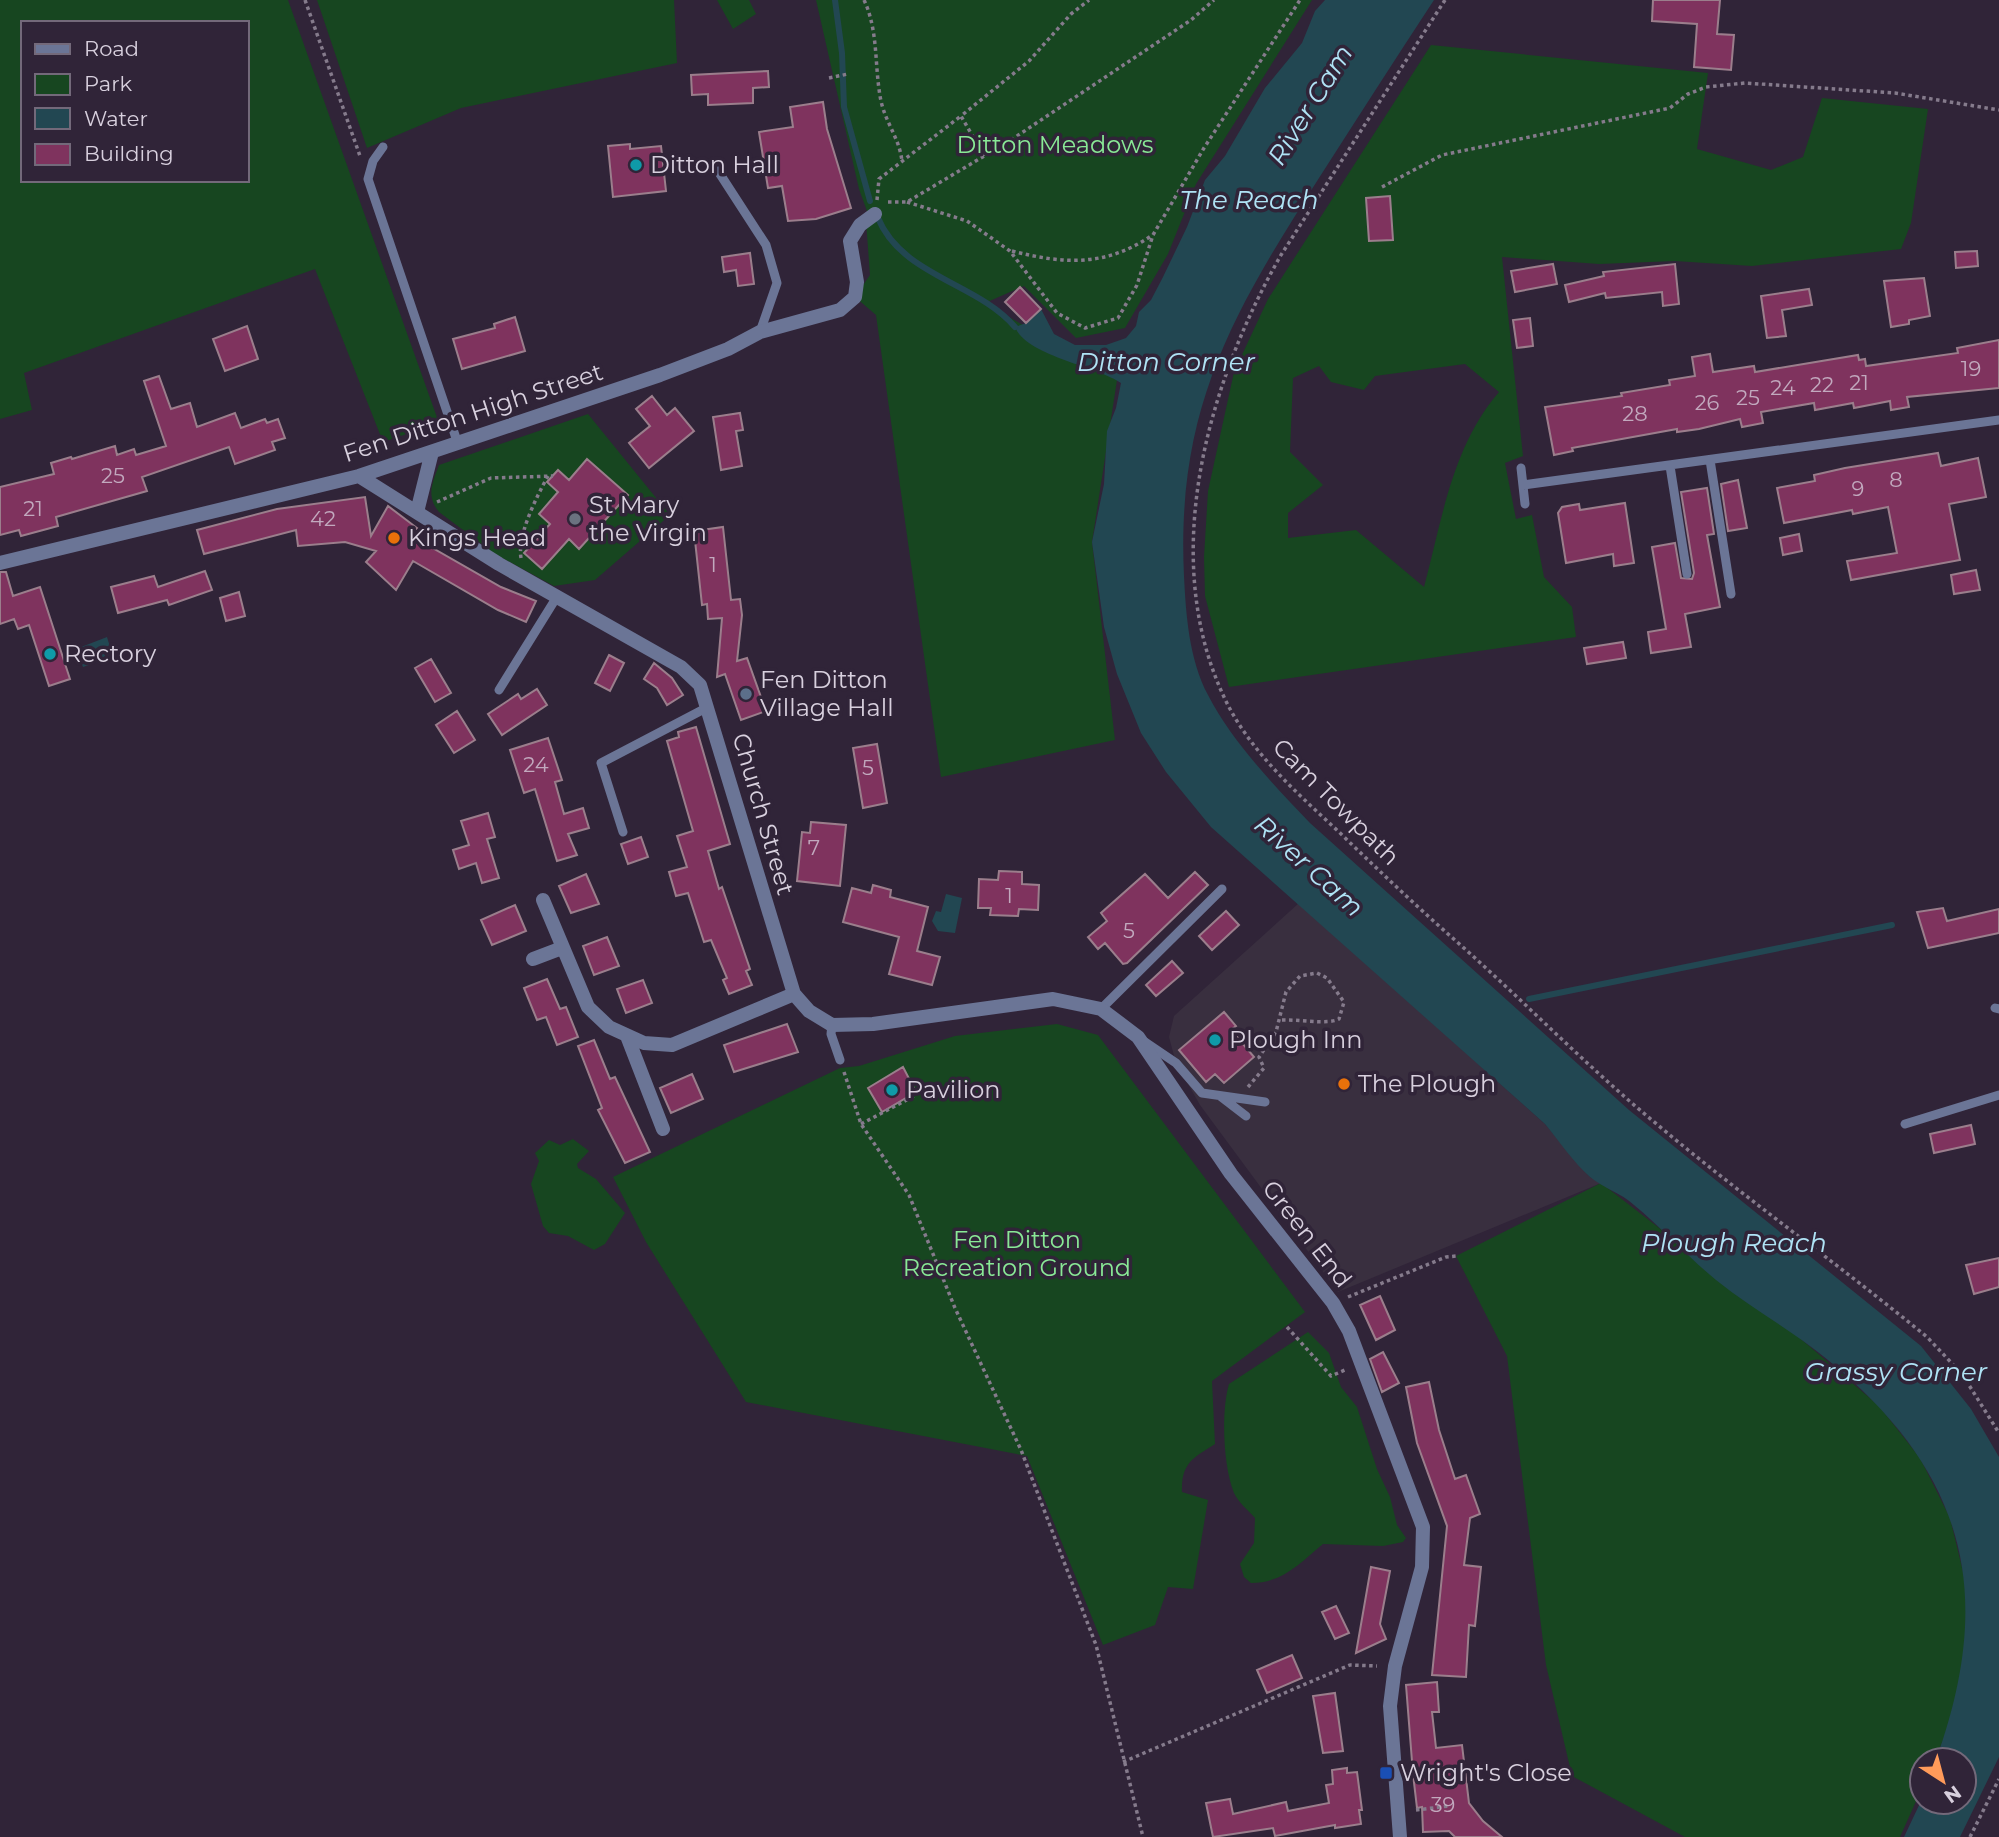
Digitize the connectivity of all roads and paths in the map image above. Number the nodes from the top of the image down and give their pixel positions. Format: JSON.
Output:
{"nodes":[{"id":1,"x":305,"y":0,"type":"edge"},
{"id":2,"x":864,"y":0,"type":"edge"},
{"id":3,"x":1089,"y":0,"type":"edge"},
{"id":4,"x":1214,"y":0,"type":"edge"},
{"id":5,"x":1300,"y":0,"type":"edge"},
{"id":6,"x":1445,"y":0,"type":"edge"},
{"id":7,"x":848,"y":74,"type":"dead end"},
{"id":8,"x":829,"y":78,"type":"dead end"},
{"id":9,"x":1999,"y":110,"type":"edge"},
{"id":10,"x":961,"y":116,"type":"junction"},
{"id":11,"x":383,"y":147,"type":"dead end"},
{"id":12,"x":984,"y":156,"type":"junction"},
{"id":13,"x":902,"y":162,"type":"junction"},
{"id":14,"x":718,"y":171,"type":"dead end"},
{"id":15,"x":368,"y":179,"type":"junction"},
{"id":16,"x":1382,"y":187,"type":"dead end"},
{"id":17,"x":907,"y":202,"type":"junction"},
{"id":18,"x":872,"y":212,"type":"junction"},
{"id":19,"x":1153,"y":235,"type":"junction"},
{"id":20,"x":1010,"y":251,"type":"junction"},
{"id":21,"x":760,"y":332,"type":"junction"},
{"id":22,"x":1999,"y":420,"type":"edge"},
{"id":23,"x":458,"y":444,"type":"junction"},
{"id":24,"x":432,"y":452,"type":"junction"},
{"id":25,"x":1710,"y":460,"type":"junction"},
{"id":26,"x":1670,"y":466,"type":"junction"},
{"id":27,"x":1521,"y":468,"type":"dead end"},
{"id":28,"x":359,"y":476,"type":"junction"},
{"id":29,"x":1523,"y":485,"type":"junction"},
{"id":30,"x":1525,"y":504,"type":"dead end"},
{"id":31,"x":417,"y":506,"type":"junction"},
{"id":32,"x":521,"y":559,"type":"dead end"},
{"id":33,"x":0,"y":563,"type":"edge"},
{"id":34,"x":1688,"y":574,"type":"dead end"},
{"id":35,"x":1731,"y":594,"type":"dead end"},
{"id":36,"x":558,"y":595,"type":"junction"},
{"id":37,"x":499,"y":690,"type":"dead end"},
{"id":38,"x":708,"y":707,"type":"junction"},
{"id":39,"x":623,"y":832,"type":"dead end"},
{"id":40,"x":1222,"y":889,"type":"dead end"},
{"id":41,"x":543,"y":900,"type":"dead end"},
{"id":42,"x":562,"y":948,"type":"junction"},
{"id":43,"x":533,"y":960,"type":"dead end"},
{"id":44,"x":794,"y":994,"type":"junction"},
{"id":45,"x":1101,"y":1009,"type":"junction"},
{"id":46,"x":1280,"y":1020,"type":"junction"},
{"id":47,"x":832,"y":1025,"type":"junction"},
{"id":48,"x":627,"y":1035,"type":"junction"},
{"id":49,"x":1138,"y":1037,"type":"junction"},
{"id":50,"x":840,"y":1060,"type":"joint"},
{"id":51,"x":916,"y":1095,"type":"dead end"},
{"id":52,"x":1999,"y":1095,"type":"edge"},
{"id":53,"x":1220,"y":1096,"type":"junction"},
{"id":54,"x":1243,"y":1096,"type":"junction"},
{"id":55,"x":1265,"y":1102,"type":"dead end"},
{"id":56,"x":1246,"y":1116,"type":"dead end"},
{"id":57,"x":861,"y":1124,"type":"junction"},
{"id":58,"x":1905,"y":1124,"type":"dead end"},
{"id":59,"x":663,"y":1129,"type":"dead end"},
{"id":60,"x":1457,"y":1256,"type":"dead end"},
{"id":61,"x":1334,"y":1304,"type":"junction"},
{"id":62,"x":1287,"y":1327,"type":"dead end"},
{"id":63,"x":1360,"y":1363,"type":"junction"},
{"id":64,"x":1999,"y":1433,"type":"edge"},
{"id":65,"x":1395,"y":1666,"type":"junction"},
{"id":66,"x":1123,"y":1762,"type":"junction"},
{"id":67,"x":1999,"y":1779,"type":"edge"},
{"id":68,"x":1448,"y":1806,"type":"dead end"},
{"id":69,"x":1399,"y":1811,"type":"junction"},
{"id":70,"x":1143,"y":1837,"type":"edge"},
{"id":71,"x":1400,"y":1837,"type":"edge"},
{"id":72,"x":1970,"y":1837,"type":"edge"}],
"edges":[{"from":1,"to":15,"type":"path"},
{"from":2,"to":13,"type":"path"},
{"from":3,"to":10,"type":"path"},
{"from":4,"to":12,"type":"path"},
{"from":5,"to":19,"type":"path"},
{"from":6,"to":64,"type":"path","name":"Cam Towpath"},
{"from":7,"to":8,"type":"path"},
{"from":9,"to":16,"type":"path"},
{"from":10,"to":12,"type":"path"},
{"from":10,"to":13,"type":"path"},
{"from":11,"to":15,"type":"lane"},
{"from":12,"to":17,"type":"path"},
{"from":13,"to":18,"type":"path"},
{"from":14,"to":21,"type":"lane"},
{"from":15,"to":23,"type":"lane"},
{"from":17,"to":18,"type":"path"},
{"from":17,"to":20,"type":"path"},
{"from":18,"to":21,"type":"street","name":"Fen Ditton High Street"},
{"from":19,"to":20,"type":"path"},
{"from":19,"to":20,"type":"path"},
{"from":21,"to":23,"type":"street","name":"Fen Ditton High Street"},
{"from":22,"to":25,"type":"lane"},
{"from":23,"to":24,"type":"street","name":"Fen Ditton High Street"},
{"from":24,"to":28,"type":"street","name":"Fen Ditton High Street"},
{"from":24,"to":31,"type":"street"},
{"from":25,"to":26,"type":"lane"},
{"from":25,"to":35,"type":"lane"},
{"from":26,"to":29,"type":"lane"},
{"from":26,"to":34,"type":"lane"},
{"from":27,"to":29,"type":"lane"},
{"from":28,"to":31,"type":"street","name":"Church Street"},
{"from":28,"to":33,"type":"street","name":"Fen Ditton High Street"},
{"from":29,"to":30,"type":"lane"},
{"from":31,"to":32,"type":"path"},
{"from":31,"to":36,"type":"street","name":"Church Street"},
{"from":36,"to":37,"type":"lane"},
{"from":36,"to":38,"type":"street","name":"Church Street"},
{"from":38,"to":39,"type":"lane"},
{"from":38,"to":44,"type":"street","name":"Church Street"},
{"from":40,"to":45,"type":"lane"},
{"from":41,"to":42,"type":"street"},
{"from":42,"to":43,"type":"street"},
{"from":42,"to":48,"type":"street"},
{"from":44,"to":47,"type":"street"},
{"from":44,"to":48,"type":"street"},
{"from":45,"to":47,"type":"street","name":"Green End"},
{"from":45,"to":49,"type":"street","name":"Green End"},
{"from":46,"to":46,"type":"path"},
{"from":46,"to":54,"type":"path"},
{"from":47,"to":50,"type":"lane"},
{"from":48,"to":59,"type":"street"},
{"from":49,"to":53,"type":"lane"},
{"from":49,"to":61,"type":"street","name":"Green End"},
{"from":50,"to":57,"type":"path"},
{"from":51,"to":57,"type":"path"},
{"from":52,"to":58,"type":"lane"},
{"from":53,"to":54,"type":"lane"},
{"from":53,"to":56,"type":"lane"},
{"from":54,"to":55,"type":"lane"},
{"from":57,"to":66,"type":"path"},
{"from":60,"to":61,"type":"path"},
{"from":61,"to":63,"type":"street","name":"Green End"},
{"from":62,"to":63,"type":"path"},
{"from":63,"to":65,"type":"street","name":"Green End"},
{"from":65,"to":66,"type":"path"},
{"from":65,"to":69,"type":"street","name":"Green End"},
{"from":66,"to":70,"type":"path"},
{"from":67,"to":72,"type":"path"},
{"from":68,"to":69,"type":"path"},
{"from":69,"to":71,"type":"street","name":"Green End"}]}
